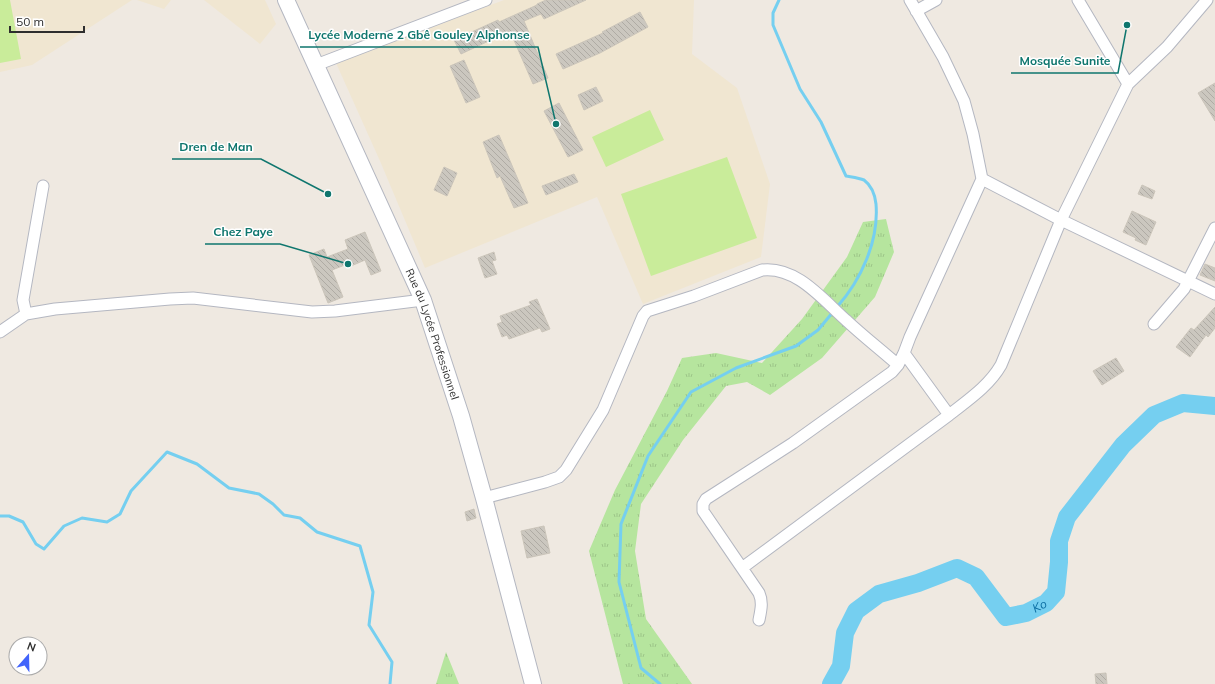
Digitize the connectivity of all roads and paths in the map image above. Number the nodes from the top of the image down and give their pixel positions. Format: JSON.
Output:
{"nodes":[{"id":1,"x":286,"y":0,"type":"edge"},
{"id":2,"x":486,"y":0,"type":"edge"},
{"id":3,"x":910,"y":0,"type":"edge"},
{"id":4,"x":936,"y":0,"type":"edge"},
{"id":5,"x":1078,"y":0,"type":"edge"},
{"id":6,"x":1207,"y":0,"type":"edge"},
{"id":7,"x":916,"y":11,"type":"junction"},
{"id":8,"x":316,"y":65,"type":"junction"},
{"id":9,"x":1128,"y":84,"type":"junction"},
{"id":10,"x":982,"y":179,"type":"junction"},
{"id":11,"x":43,"y":186,"type":"dead end"},
{"id":12,"x":1061,"y":220,"type":"junction"},
{"id":13,"x":1215,"y":228,"type":"edge"},
{"id":14,"x":1188,"y":281,"type":"junction"},
{"id":15,"x":1215,"y":294,"type":"edge"},
{"id":16,"x":424,"y":300,"type":"junction"},
{"id":17,"x":26,"y":314,"type":"junction"},
{"id":18,"x":1154,"y":324,"type":"dead end"},
{"id":19,"x":0,"y":332,"type":"edge"},
{"id":20,"x":904,"y":353,"type":"junction"},
{"id":21,"x":898,"y":365,"type":"junction"},
{"id":22,"x":949,"y":415,"type":"junction"},
{"id":23,"x":484,"y":498,"type":"junction"},
{"id":24,"x":742,"y":568,"type":"junction"},
{"id":25,"x":759,"y":620,"type":"dead end"},
{"id":26,"x":533,"y":684,"type":"edge"}],
"edges":[{"from":1,"to":8,"type":"main road","name":"Rue du Lycée Professionnel"},
{"from":2,"to":8,"type":"street"},
{"from":3,"to":7,"type":"street"},
{"from":4,"to":7,"type":"street"},
{"from":5,"to":9,"type":"street"},
{"from":6,"to":9,"type":"street"},
{"from":7,"to":10,"type":"street"},
{"from":8,"to":16,"type":"main road","name":"Rue du Lycée Professionnel"},
{"from":9,"to":12,"type":"street"},
{"from":10,"to":12,"type":"street"},
{"from":10,"to":20,"type":"street"},
{"from":11,"to":17,"type":"street"},
{"from":12,"to":14,"type":"street"},
{"from":12,"to":22,"type":"street"},
{"from":13,"to":14,"type":"street"},
{"from":14,"to":15,"type":"street"},
{"from":14,"to":18,"type":"street"},
{"from":16,"to":17,"type":"street"},
{"from":16,"to":23,"type":"main road","name":"Rue du Lycée Professionnel"},
{"from":17,"to":19,"type":"street"},
{"from":20,"to":21,"type":"street"},
{"from":20,"to":22,"type":"street"},
{"from":21,"to":23,"type":"street"},
{"from":21,"to":24,"type":"street"},
{"from":22,"to":24,"type":"street"},
{"from":23,"to":26,"type":"main road","name":"Rue du Lycée Professionnel"},
{"from":24,"to":25,"type":"street"}]}
